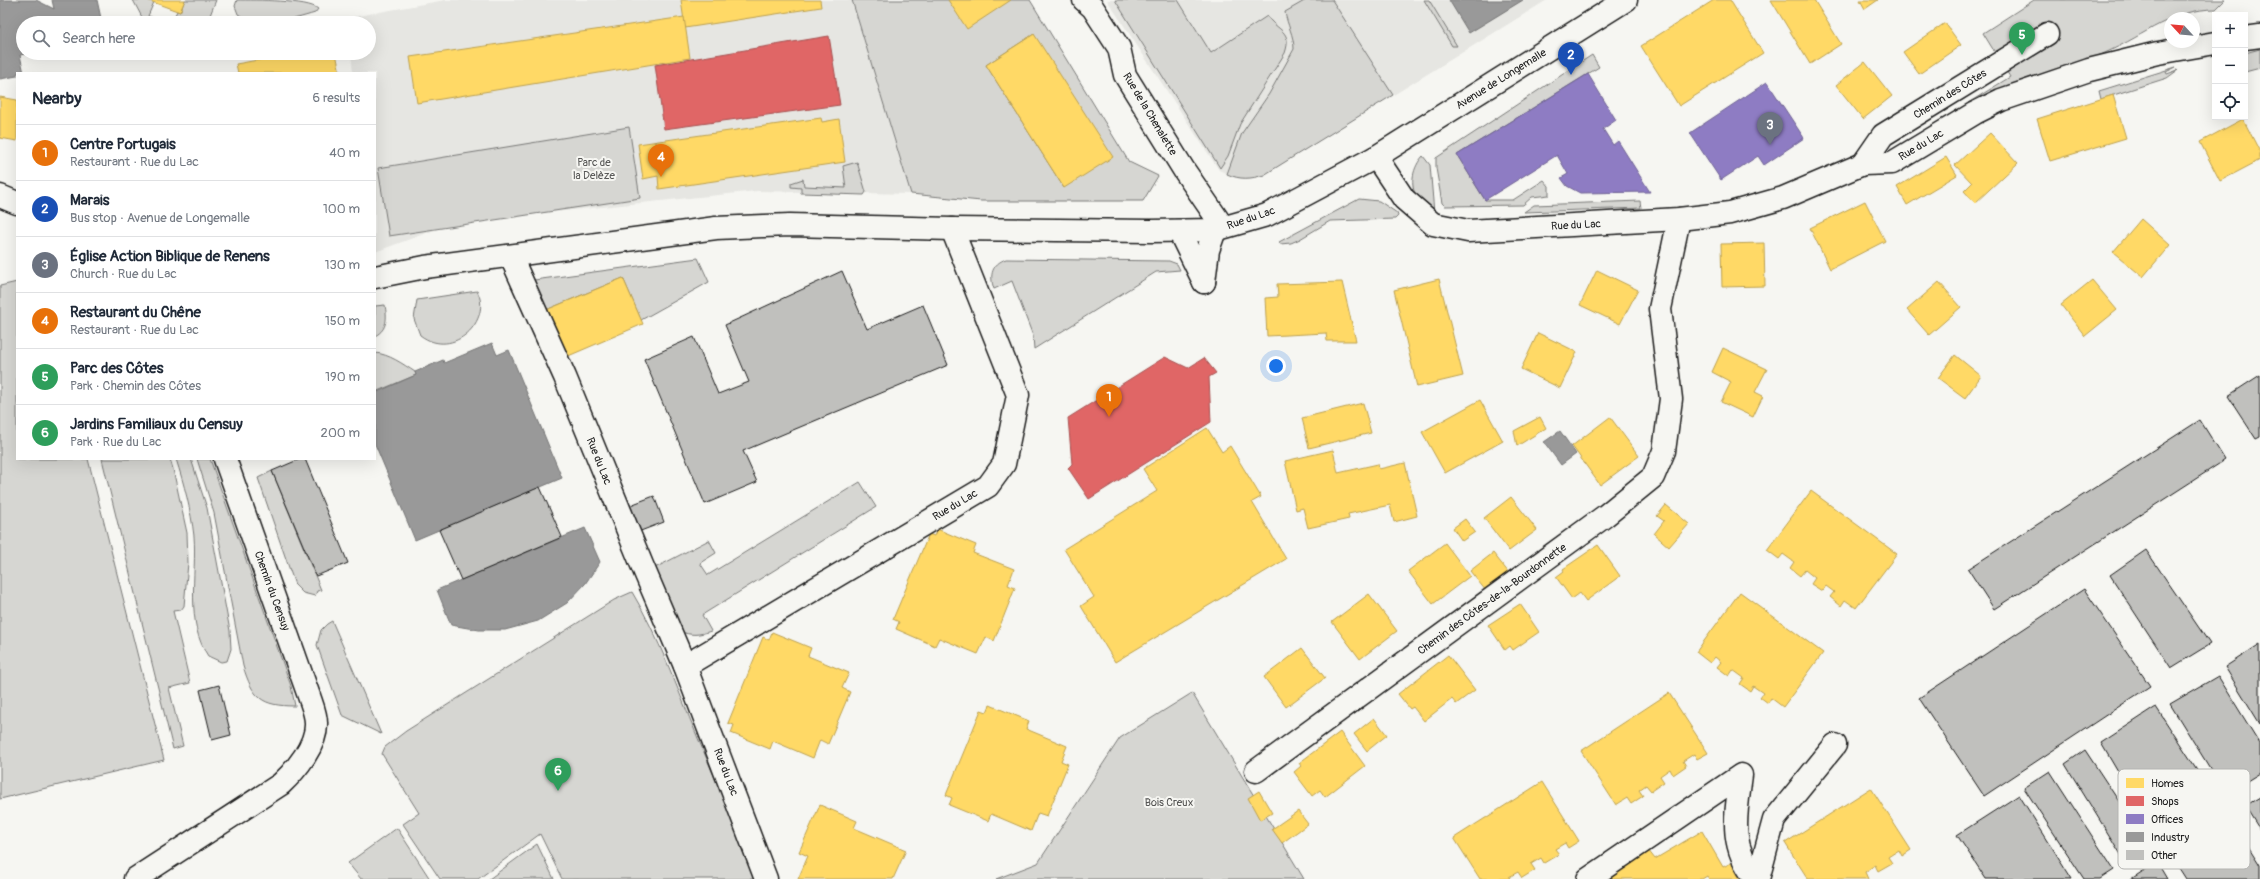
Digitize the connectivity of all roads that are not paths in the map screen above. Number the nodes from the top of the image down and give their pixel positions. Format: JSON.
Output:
{"nodes":[{"id":1,"x":1084,"y":0,"type":"edge"},
{"id":2,"x":1626,"y":0,"type":"edge"},
{"id":3,"x":2047,"y":34,"type":"dead end"},
{"id":4,"x":2260,"y":36,"type":"edge"},
{"id":5,"x":2248,"y":38,"type":"edge"},
{"id":6,"x":2212,"y":43,"type":"edge"},
{"id":7,"x":1376,"y":157,"type":"junction"},
{"id":8,"x":1863,"y":164,"type":"junction"},
{"id":9,"x":0,"y":196,"type":"edge"},
{"id":10,"x":16,"y":203,"type":"edge"},
{"id":11,"x":1679,"y":219,"type":"junction"},
{"id":12,"x":1219,"y":228,"type":"junction"},
{"id":13,"x":952,"y":229,"type":"junction"},
{"id":14,"x":1179,"y":231,"type":"junction"},
{"id":15,"x":511,"y":257,"type":"junction"},
{"id":16,"x":376,"y":277,"type":"edge"},
{"id":17,"x":225,"y":460,"type":"edge"},
{"id":18,"x":686,"y":666,"type":"junction"},
{"id":19,"x":1835,"y":745,"type":"dead end"},
{"id":20,"x":1256,"y":771,"type":"dead end"},
{"id":21,"x":135,"y":879,"type":"edge"},
{"id":22,"x":766,"y":879,"type":"edge"},
{"id":23,"x":1588,"y":879,"type":"edge"},
{"id":24,"x":1757,"y":879,"type":"edge"}],
"edges":[{"from":1,"to":12,"type":"street","name":"Rue de la Chenalette"},
{"from":2,"to":7,"type":"street","name":"Avenue de Longemalle"},
{"from":3,"to":8,"type":"street","name":"Chemin des Côtes"},
{"from":4,"to":5,"type":"street"},
{"from":6,"to":8,"type":"street","name":"Rue du Lac"},
{"from":7,"to":11,"type":"street","name":"Rue du Lac"},
{"from":7,"to":12,"type":"street","name":"Rue du Lac"},
{"from":8,"to":11,"type":"street","name":"Rue du Lac"},
{"from":9,"to":10,"type":"street"},
{"from":11,"to":20,"type":"street","name":"Chemin des Côtes-de-la-Bourdonnette"},
{"from":12,"to":14,"type":"street","name":"Rue du Lac"},
{"from":12,"to":14,"type":"street"},
{"from":13,"to":14,"type":"street","name":"Rue du Lac"},
{"from":13,"to":15,"type":"street","name":"Rue du Lac"},
{"from":13,"to":18,"type":"street","name":"Rue du Lac"},
{"from":15,"to":16,"type":"street","name":"Rue du Lac"},
{"from":15,"to":18,"type":"street","name":"Rue du Lac"},
{"from":17,"to":21,"type":"street","name":"Chemin du Censuy"},
{"from":18,"to":22,"type":"street","name":"Rue du Lac"},
{"from":19,"to":24,"type":"street"},
{"from":23,"to":24,"type":"street"}]}
